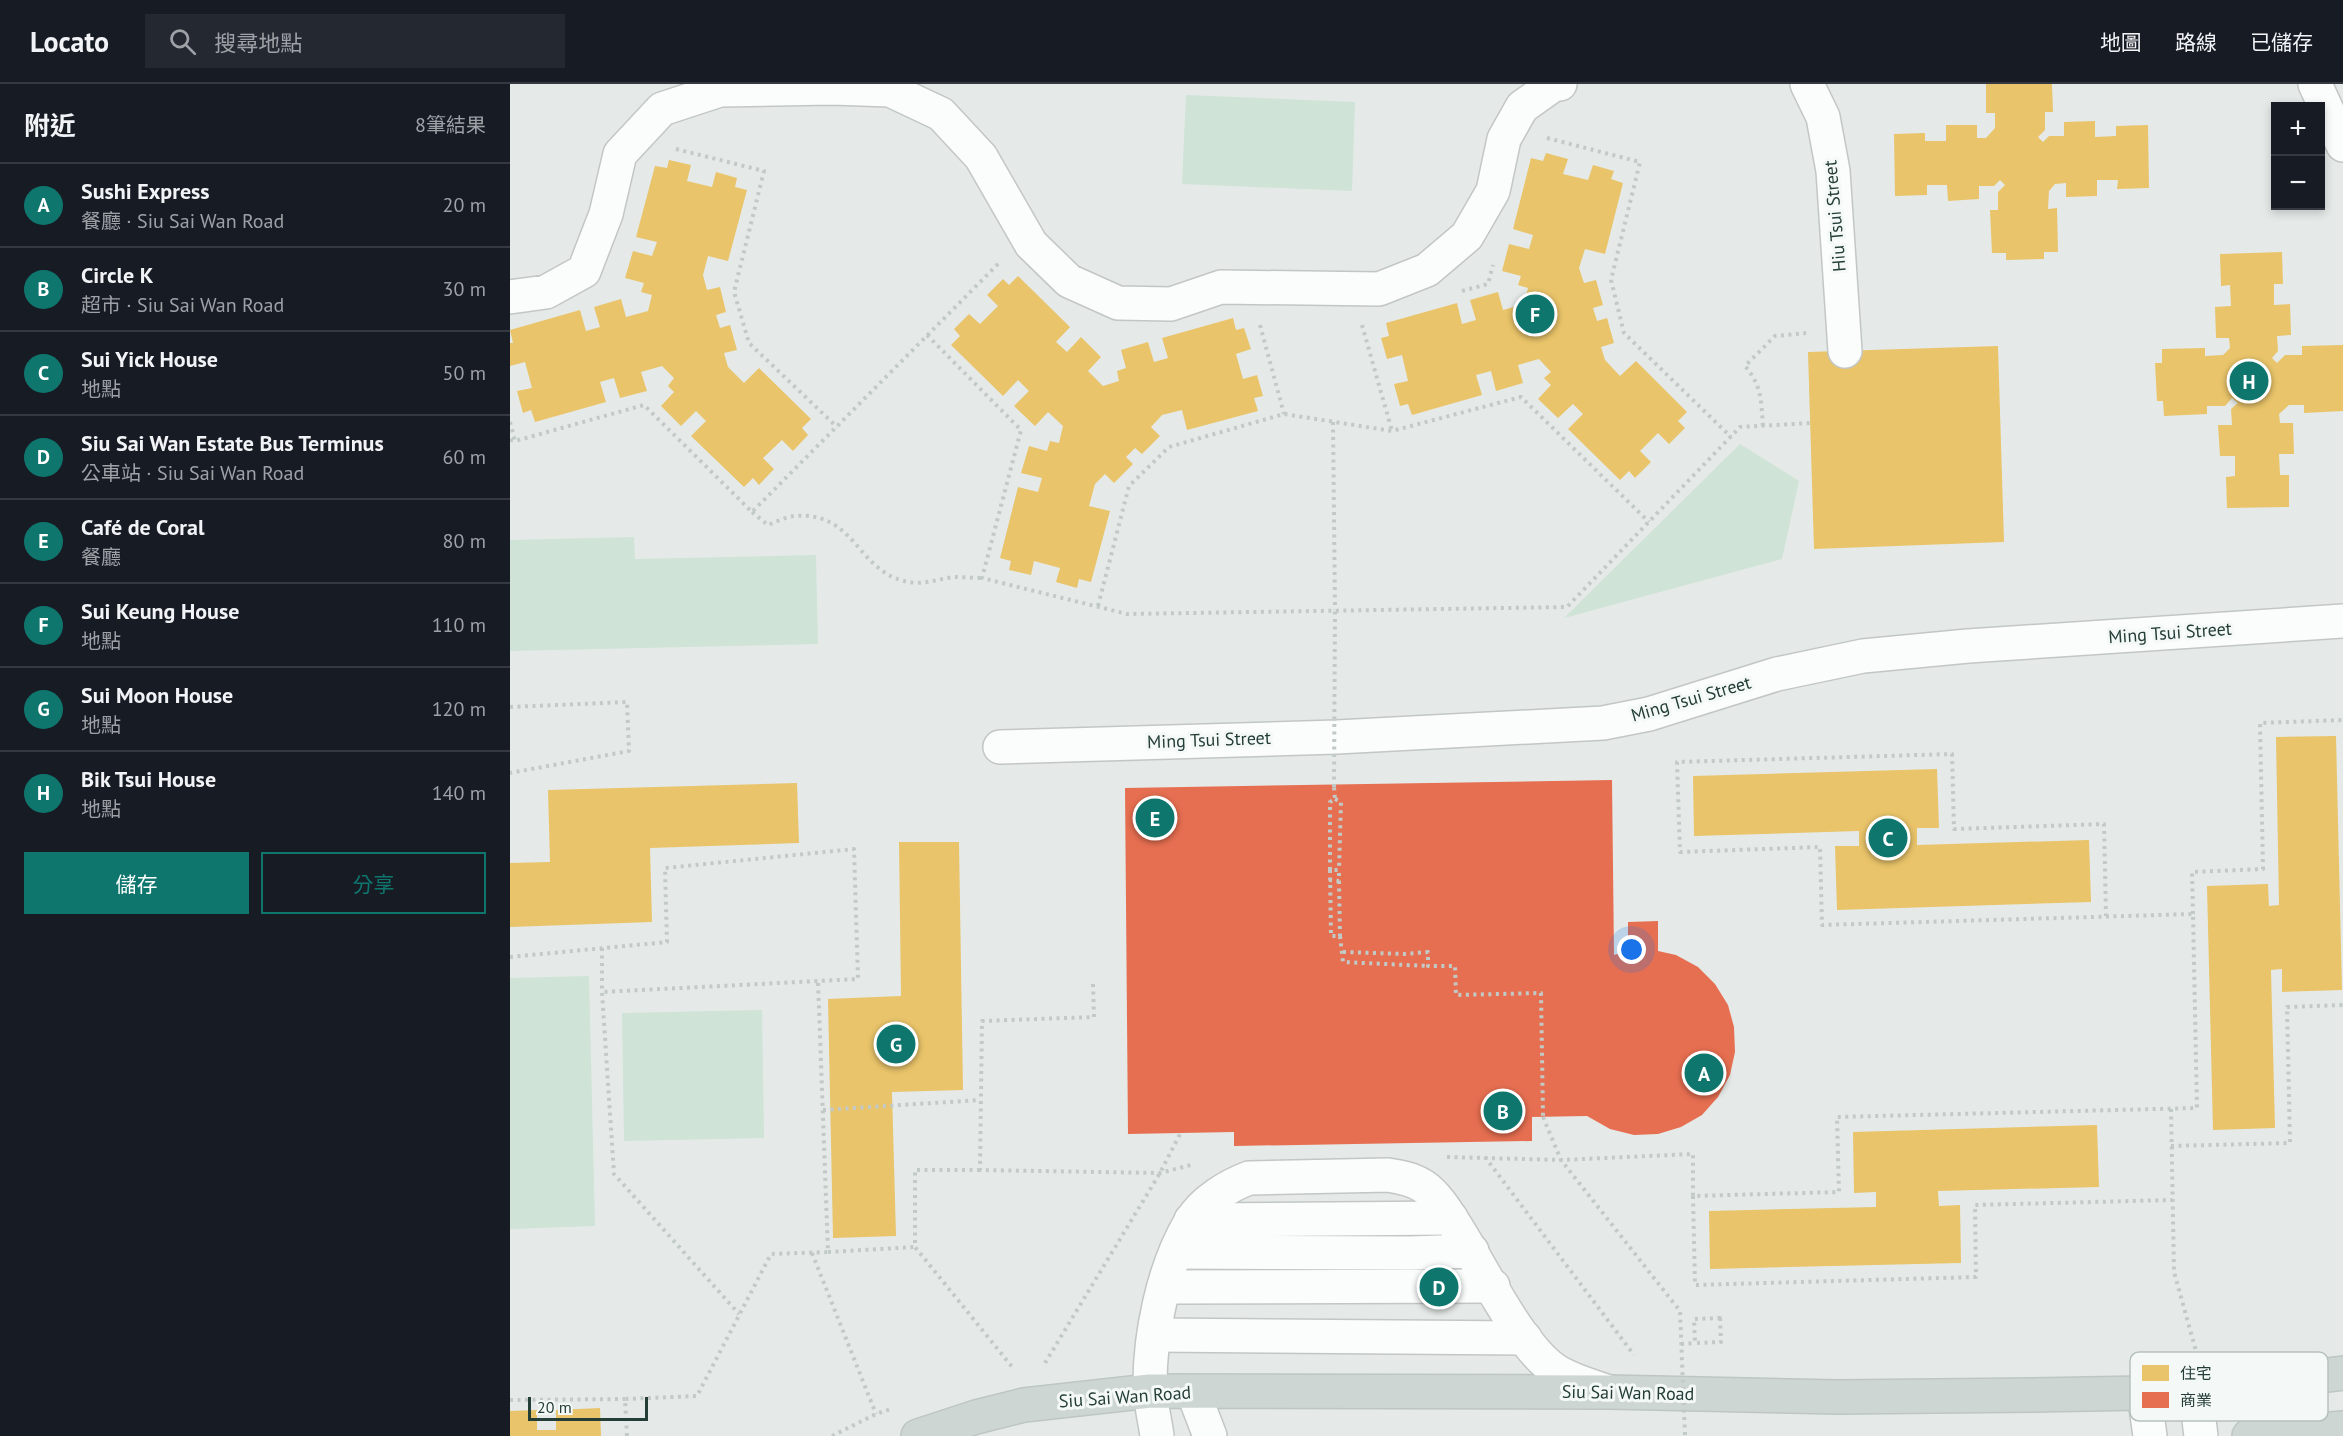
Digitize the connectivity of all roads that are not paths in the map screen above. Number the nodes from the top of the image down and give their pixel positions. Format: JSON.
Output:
{"nodes":[{"id":1,"x":1560,"y":84,"type":"edge"},
{"id":2,"x":1807,"y":84,"type":"edge"},
{"id":3,"x":2315,"y":84,"type":"edge"},
{"id":4,"x":2343,"y":145,"type":"edge"},
{"id":5,"x":510,"y":297,"type":"edge"},
{"id":6,"x":1844,"y":340,"type":"road end"},
{"id":7,"x":2343,"y":621,"type":"edge"},
{"id":8,"x":1000,"y":747,"type":"dead end"},
{"id":9,"x":1451,"y":1218,"type":"junction"},
{"id":10,"x":1191,"y":1220,"type":"junction"},
{"id":11,"x":1176,"y":1251,"type":"junction"},
{"id":12,"x":1472,"y":1251,"type":"junction"},
{"id":13,"x":1493,"y":1286,"type":"junction"},
{"id":14,"x":1164,"y":1287,"type":"junction"},
{"id":15,"x":1154,"y":1335,"type":"junction"},
{"id":16,"x":1525,"y":1338,"type":"junction"},
{"id":17,"x":2343,"y":1373,"type":"edge"},
{"id":18,"x":2328,"y":1375,"type":"edge"},
{"id":19,"x":1150,"y":1391,"type":"junction"},
{"id":20,"x":1193,"y":1392,"type":"junction"},
{"id":21,"x":1609,"y":1392,"type":"junction"},
{"id":22,"x":2130,"y":1392,"type":"edge"},
{"id":23,"x":2148,"y":1421,"type":"edge"},
{"id":24,"x":2199,"y":1421,"type":"edge"},
{"id":25,"x":2343,"y":1428,"type":"edge"},
{"id":26,"x":918,"y":1436,"type":"edge"},
{"id":27,"x":1157,"y":1436,"type":"edge"},
{"id":28,"x":1210,"y":1436,"type":"edge"},
{"id":29,"x":2150,"y":1436,"type":"edge"},
{"id":30,"x":2201,"y":1436,"type":"edge"},
{"id":31,"x":2249,"y":1436,"type":"edge"}],
"edges":[{"from":1,"to":5,"type":"street"},
{"from":2,"to":6,"type":"street","name":"Hiu Tsui Street"},
{"from":3,"to":4,"type":"street"},
{"from":7,"to":8,"type":"street","name":"Ming Tsui Street"},
{"from":9,"to":10,"type":"street"},
{"from":9,"to":10,"type":"street"},
{"from":9,"to":12,"type":"street"},
{"from":10,"to":11,"type":"street"},
{"from":11,"to":12,"type":"street"},
{"from":11,"to":14,"type":"street"},
{"from":12,"to":13,"type":"street"},
{"from":13,"to":14,"type":"street"},
{"from":13,"to":16,"type":"street"},
{"from":14,"to":15,"type":"street"},
{"from":15,"to":16,"type":"street"},
{"from":15,"to":19,"type":"street"},
{"from":16,"to":21,"type":"street"},
{"from":17,"to":18,"type":"main road","name":"Siu Sai Wan Road"},
{"from":19,"to":20,"type":"main road","name":"Siu Sai Wan Road"},
{"from":19,"to":26,"type":"main road","name":"Siu Sai Wan Road"},
{"from":19,"to":27,"type":"street"},
{"from":20,"to":21,"type":"main road","name":"Siu Sai Wan Road"},
{"from":20,"to":28,"type":"street"},
{"from":21,"to":22,"type":"main road","name":"Siu Sai Wan Road"},
{"from":23,"to":29,"type":"street"},
{"from":24,"to":30,"type":"street"},
{"from":25,"to":31,"type":"main road"}]}
